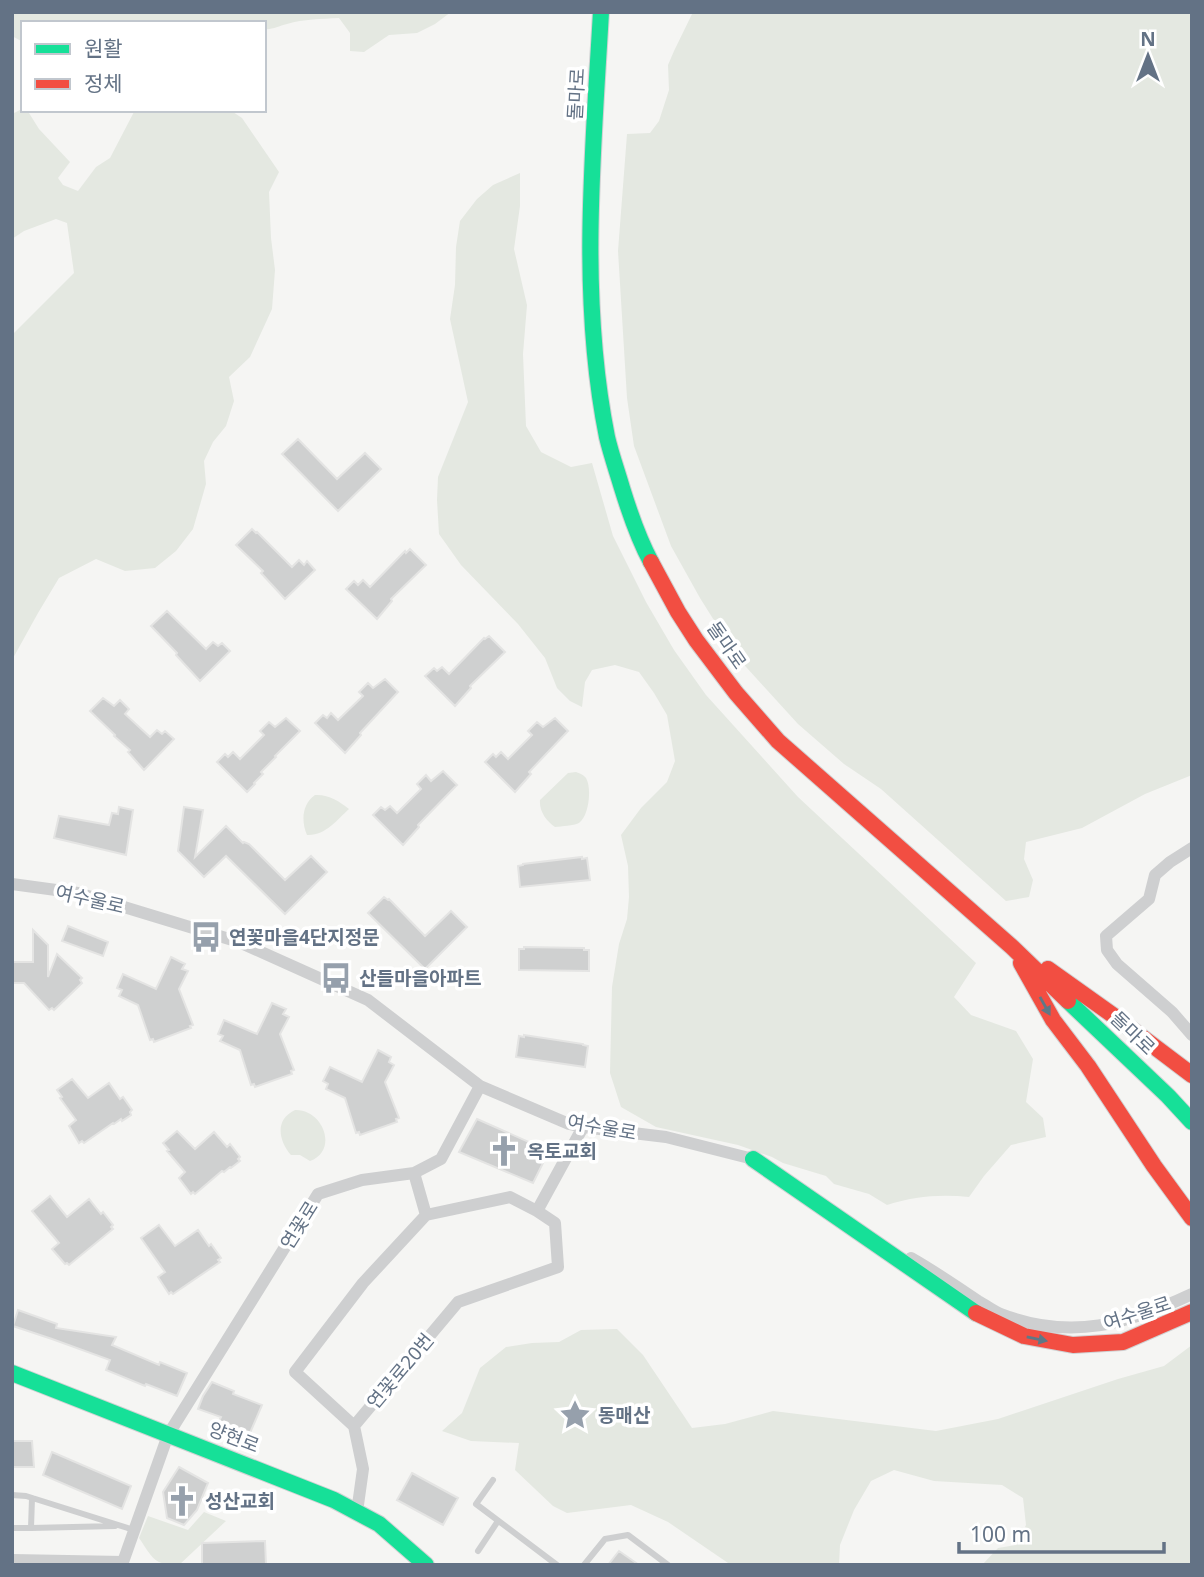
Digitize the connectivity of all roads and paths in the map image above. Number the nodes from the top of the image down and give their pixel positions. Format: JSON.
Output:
{"nodes":[{"id":1,"x":601,"y":12,"type":"edge"},
{"id":2,"x":1192,"y":848,"type":"edge"},
{"id":3,"x":12,"y":884,"type":"edge"},
{"id":4,"x":1012,"y":947,"type":"junction"},
{"id":5,"x":1192,"y":1035,"type":"edge"},
{"id":6,"x":1192,"y":1075,"type":"edge"},
{"id":7,"x":480,"y":1086,"type":"junction"},
{"id":8,"x":1192,"y":1122,"type":"edge"},
{"id":9,"x":583,"y":1127,"type":"junction"},
{"id":10,"x":753,"y":1159,"type":"junction"},
{"id":11,"x":414,"y":1173,"type":"junction"},
{"id":12,"x":537,"y":1211,"type":"junction"},
{"id":13,"x":426,"y":1215,"type":"junction"},
{"id":14,"x":1192,"y":1218,"type":"edge"},
{"id":15,"x":1192,"y":1294,"type":"edge"},
{"id":16,"x":1192,"y":1312,"type":"edge"},
{"id":17,"x":12,"y":1373,"type":"edge"},
{"id":18,"x":354,"y":1426,"type":"junction"},
{"id":19,"x":168,"y":1435,"type":"junction"},
{"id":20,"x":493,"y":1480,"type":"dead end"},
{"id":21,"x":12,"y":1495,"type":"edge"},
{"id":22,"x":32,"y":1498,"type":"junction"},
{"id":23,"x":357,"y":1512,"type":"junction"},
{"id":24,"x":498,"y":1521,"type":"junction"},
{"id":25,"x":121,"y":1526,"type":"junction"},
{"id":26,"x":12,"y":1528,"type":"edge"},
{"id":27,"x":31,"y":1528,"type":"junction"},
{"id":28,"x":134,"y":1530,"type":"junction"},
{"id":29,"x":478,"y":1551,"type":"dead end"},
{"id":30,"x":12,"y":1560,"type":"edge"},
{"id":31,"x":124,"y":1563,"type":"edge"},
{"id":32,"x":426,"y":1565,"type":"edge"},
{"id":33,"x":556,"y":1565,"type":"edge"},
{"id":34,"x":584,"y":1565,"type":"edge"},
{"id":35,"x":668,"y":1565,"type":"edge"}],
"edges":[{"from":1,"to":4,"type":"main road","name":"돌마로"},
{"from":2,"to":5,"type":"street"},
{"from":3,"to":7,"type":"street","name":"여수울로"},
{"from":4,"to":6,"type":"main road"},
{"from":4,"to":8,"type":"main road","name":"돌마로"},
{"from":4,"to":14,"type":"main road","one_way":true},
{"from":7,"to":9,"type":"street","name":"여수울로"},
{"from":7,"to":11,"type":"street","name":"연꽃로"},
{"from":9,"to":10,"type":"street","name":"여수울로"},
{"from":9,"to":12,"type":"street"},
{"from":10,"to":15,"type":"street","name":"여수울로"},
{"from":10,"to":16,"type":"main road","one_way":true},
{"from":11,"to":13,"type":"street"},
{"from":11,"to":19,"type":"street","name":"연꽃로"},
{"from":12,"to":13,"type":"street"},
{"from":12,"to":18,"type":"street","name":"연꽃로20번"},
{"from":13,"to":18,"type":"street","name":"연꽃로20번"},
{"from":17,"to":19,"type":"main road","name":"양현로"},
{"from":18,"to":23,"type":"street"},
{"from":19,"to":23,"type":"main road","name":"양현로"},
{"from":19,"to":28,"type":"street","name":"연꽃로"},
{"from":20,"to":24,"type":"lane"},
{"from":21,"to":22,"type":"lane"},
{"from":22,"to":25,"type":"lane"},
{"from":22,"to":27,"type":"lane"},
{"from":23,"to":32,"type":"main road","name":"양현로"},
{"from":24,"to":29,"type":"lane"},
{"from":24,"to":33,"type":"lane"},
{"from":25,"to":27,"type":"lane"},
{"from":25,"to":28,"type":"lane"},
{"from":26,"to":27,"type":"lane"},
{"from":28,"to":31,"type":"street","name":"연꽃로"},
{"from":30,"to":31,"type":"street"},
{"from":34,"to":35,"type":"lane"}]}
